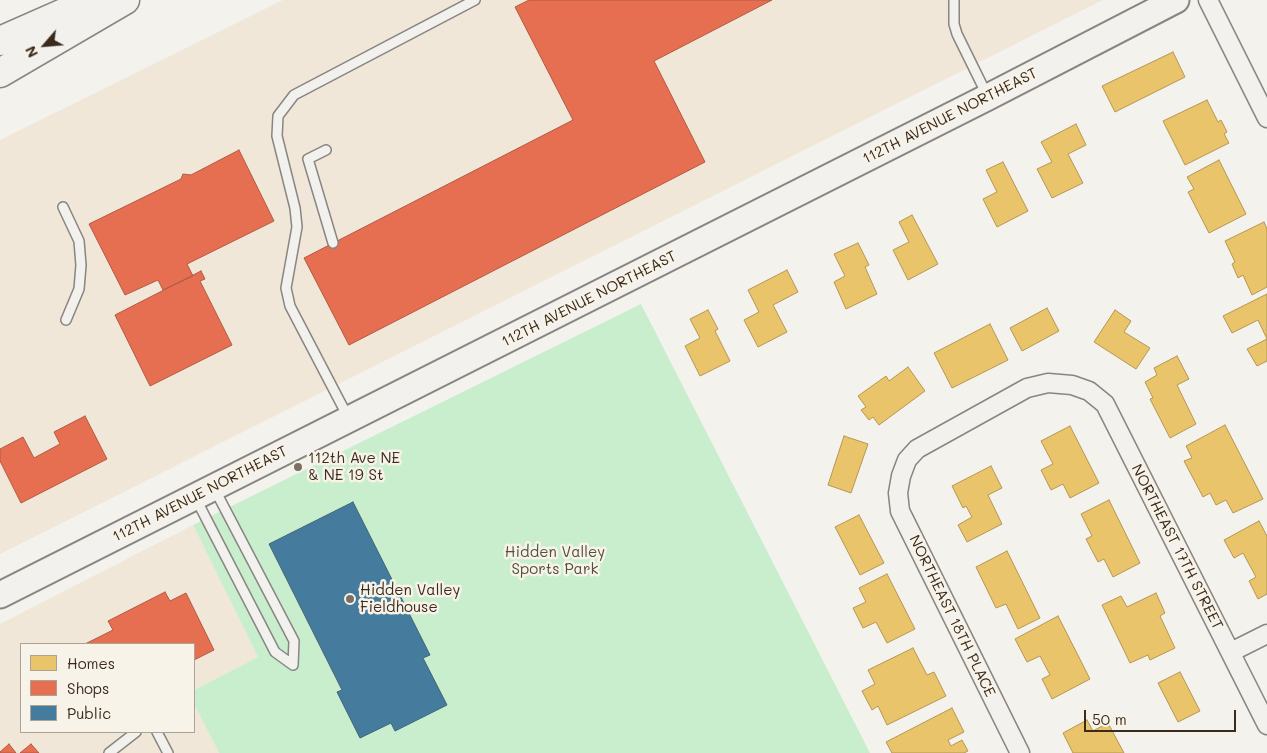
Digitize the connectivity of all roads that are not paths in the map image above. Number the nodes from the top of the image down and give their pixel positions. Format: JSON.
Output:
{"nodes":[{"id":1,"x":93,"y":0,"type":"edge"},
{"id":2,"x":125,"y":0,"type":"edge"},
{"id":3,"x":475,"y":0,"type":"edge"},
{"id":4,"x":954,"y":0,"type":"edge"},
{"id":5,"x":1176,"y":0,"type":"edge"},
{"id":6,"x":1208,"y":0,"type":"edge"},
{"id":7,"x":0,"y":41,"type":"edge"},
{"id":8,"x":0,"y":73,"type":"edge"},
{"id":9,"x":988,"y":98,"type":"junction"},
{"id":10,"x":1267,"y":118,"type":"edge"},
{"id":11,"x":326,"y":150,"type":"dead end"},
{"id":12,"x":63,"y":207,"type":"dead end"},
{"id":13,"x":333,"y":243,"type":"dead end"},
{"id":14,"x":66,"y":320,"type":"dead end"},
{"id":15,"x":349,"y":420,"type":"junction"},
{"id":16,"x":901,"y":476,"type":"joint"},
{"id":17,"x":205,"y":492,"type":"junction"},
{"id":18,"x":0,"y":595,"type":"edge"},
{"id":19,"x":1267,"y":634,"type":"edge"},
{"id":20,"x":1231,"y":652,"type":"junction"},
{"id":21,"x":1267,"y":725,"type":"edge"},
{"id":22,"x":135,"y":733,"type":"edge"},
{"id":23,"x":158,"y":733,"type":"edge"},
{"id":24,"x":109,"y":753,"type":"edge"},
{"id":25,"x":168,"y":753,"type":"edge"},
{"id":26,"x":1020,"y":753,"type":"edge"}],
"edges":[{"from":1,"to":7,"type":"highway"},
{"from":2,"to":8,"type":"highway"},
{"from":3,"to":15,"type":"lane"},
{"from":4,"to":9,"type":"lane"},
{"from":5,"to":9,"type":"main road","name":"112TH AVENUE NORTHEAST"},
{"from":6,"to":10,"type":"street"},
{"from":9,"to":15,"type":"main road","name":"112TH AVENUE NORTHEAST"},
{"from":11,"to":13,"type":"lane"},
{"from":12,"to":14,"type":"lane"},
{"from":15,"to":17,"type":"main road","name":"112TH AVENUE NORTHEAST"},
{"from":16,"to":20,"type":"street","name":"NORTHEAST 17TH STREET"},
{"from":16,"to":26,"type":"street","name":"NORTHEAST 18TH PLACE"},
{"from":17,"to":17,"type":"lane"},
{"from":17,"to":18,"type":"main road","name":"112TH AVENUE NORTHEAST"},
{"from":19,"to":20,"type":"street"},
{"from":20,"to":21,"type":"street","name":"NORTHEAST 17TH STREET"},
{"from":22,"to":24,"type":"lane"},
{"from":23,"to":25,"type":"lane"}]}
